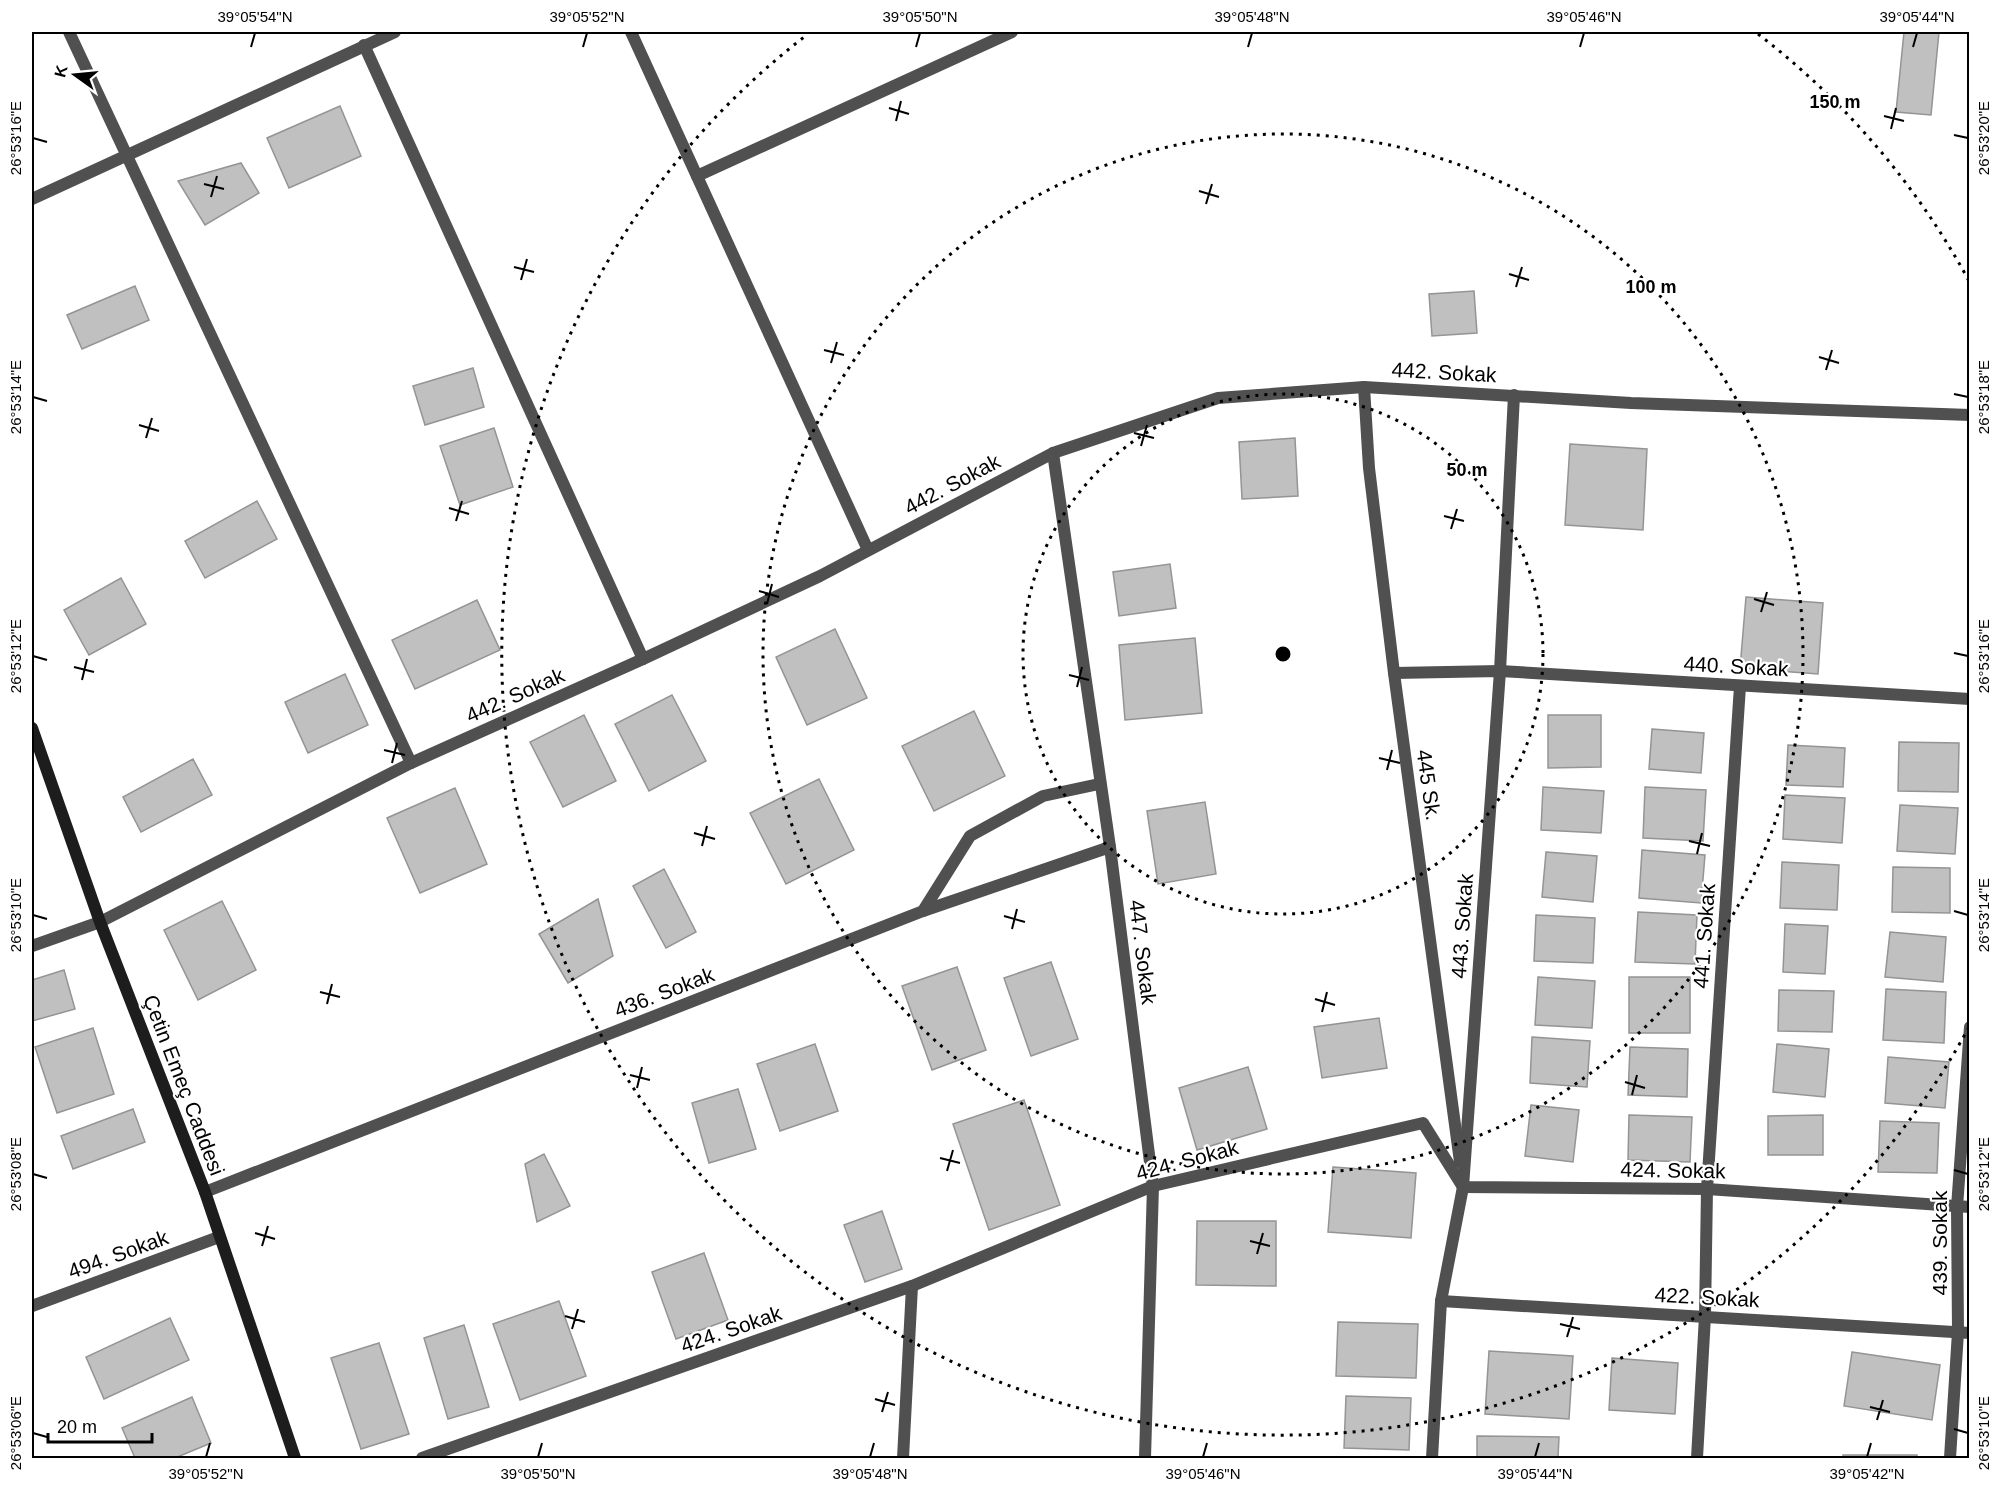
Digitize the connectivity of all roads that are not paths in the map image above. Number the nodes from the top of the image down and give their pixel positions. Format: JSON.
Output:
{"nodes":[{"id":1,"x":69,"y":32,"type":"edge"},
{"id":2,"x":395,"y":32,"type":"edge"},
{"id":3,"x":631,"y":32,"type":"edge"},
{"id":4,"x":1012,"y":32,"type":"edge"},
{"id":5,"x":364,"y":45,"type":"junction"},
{"id":6,"x":128,"y":155,"type":"junction"},
{"id":7,"x":697,"y":176,"type":"junction"},
{"id":8,"x":32,"y":199,"type":"edge"},
{"id":9,"x":1364,"y":387,"type":"junction"},
{"id":10,"x":1514,"y":395,"type":"junction"},
{"id":11,"x":1970,"y":415,"type":"edge"},
{"id":12,"x":1053,"y":453,"type":"junction"},
{"id":13,"x":868,"y":550,"type":"junction"},
{"id":14,"x":643,"y":659,"type":"junction"},
{"id":15,"x":1500,"y":671,"type":"junction"},
{"id":16,"x":1394,"y":673,"type":"junction"},
{"id":17,"x":1740,"y":686,"type":"junction"},
{"id":18,"x":1970,"y":699,"type":"edge"},
{"id":19,"x":32,"y":728,"type":"edge"},
{"id":20,"x":411,"y":763,"type":"junction"},
{"id":21,"x":1099,"y":784,"type":"junction"},
{"id":22,"x":1110,"y":847,"type":"junction"},
{"id":23,"x":923,"y":911,"type":"junction"},
{"id":24,"x":100,"y":922,"type":"junction"},
{"id":25,"x":32,"y":946,"type":"edge"},
{"id":26,"x":1970,"y":1027,"type":"edge"},
{"id":27,"x":1153,"y":1186,"type":"junction"},
{"id":28,"x":1463,"y":1187,"type":"junction"},
{"id":29,"x":1707,"y":1189,"type":"junction"},
{"id":30,"x":205,"y":1192,"type":"junction"},
{"id":31,"x":1963,"y":1207,"type":"edge"},
{"id":32,"x":219,"y":1237,"type":"junction"},
{"id":33,"x":912,"y":1286,"type":"junction"},
{"id":34,"x":1442,"y":1301,"type":"junction"},
{"id":35,"x":32,"y":1303,"type":"edge"},
{"id":36,"x":1705,"y":1316,"type":"junction"},
{"id":37,"x":1964,"y":1332,"type":"edge"},
{"id":38,"x":296,"y":1458,"type":"edge"},
{"id":39,"x":422,"y":1458,"type":"edge"},
{"id":40,"x":903,"y":1458,"type":"edge"},
{"id":41,"x":1145,"y":1458,"type":"edge"},
{"id":42,"x":1432,"y":1458,"type":"edge"},
{"id":43,"x":1697,"y":1458,"type":"edge"},
{"id":44,"x":1950,"y":1458,"type":"edge"}],
"edges":[{"from":1,"to":6,"type":"street"},
{"from":2,"to":5,"type":"street"},
{"from":3,"to":7,"type":"street"},
{"from":4,"to":7,"type":"street"},
{"from":5,"to":6,"type":"street"},
{"from":5,"to":14,"type":"street"},
{"from":6,"to":8,"type":"street"},
{"from":6,"to":20,"type":"street"},
{"from":7,"to":13,"type":"street"},
{"from":9,"to":10,"type":"street","name":"442. Sokak"},
{"from":9,"to":12,"type":"street","name":"442. Sokak"},
{"from":9,"to":16,"type":"street","name":"445 Sk."},
{"from":10,"to":11,"type":"street","name":"442. Sokak"},
{"from":10,"to":15,"type":"street","name":"443. Sokak"},
{"from":12,"to":13,"type":"street","name":"442. Sokak"},
{"from":12,"to":21,"type":"street","name":"447. Sokak"},
{"from":13,"to":14,"type":"street","name":"442. Sokak"},
{"from":14,"to":20,"type":"street","name":"442. Sokak"},
{"from":15,"to":16,"type":"street","name":"440. Sokak"},
{"from":15,"to":17,"type":"street","name":"440. Sokak"},
{"from":15,"to":28,"type":"street","name":"443. Sokak"},
{"from":16,"to":28,"type":"street","name":"445 Sk."},
{"from":17,"to":18,"type":"street","name":"440. Sokak"},
{"from":17,"to":29,"type":"street","name":"441. Sokak"},
{"from":19,"to":24,"type":"street","name":"Çetin Emeç Caddesi"},
{"from":20,"to":24,"type":"street","name":"442. Sokak"},
{"from":21,"to":22,"type":"street","name":"447. Sokak"},
{"from":21,"to":23,"type":"street"},
{"from":22,"to":23,"type":"street","name":"436. Sokak"},
{"from":22,"to":27,"type":"street","name":"447. Sokak"},
{"from":23,"to":30,"type":"street","name":"436. Sokak"},
{"from":24,"to":25,"type":"street","name":"442. Sokak"},
{"from":24,"to":30,"type":"street","name":"Çetin Emeç Caddesi"},
{"from":26,"to":31,"type":"street","name":"439. Sokak"},
{"from":27,"to":28,"type":"street","name":"424. Sokak"},
{"from":27,"to":33,"type":"street","name":"424. Sokak"},
{"from":27,"to":41,"type":"street","name":"447. Sokak"},
{"from":28,"to":29,"type":"street","name":"424. Sokak"},
{"from":28,"to":34,"type":"street","name":"443. Sokak"},
{"from":29,"to":31,"type":"street","name":"424. Sokak"},
{"from":29,"to":36,"type":"street","name":"441. Sokak"},
{"from":30,"to":32,"type":"street","name":"Çetin Emeç Caddesi"},
{"from":31,"to":37,"type":"street","name":"439. Sokak"},
{"from":32,"to":35,"type":"street","name":"494. Sokak"},
{"from":32,"to":38,"type":"street","name":"Çetin Emeç Caddesi"},
{"from":33,"to":39,"type":"street","name":"424. Sokak"},
{"from":33,"to":40,"type":"street"},
{"from":34,"to":36,"type":"street","name":"422. Sokak"},
{"from":34,"to":42,"type":"street","name":"443. Sokak"},
{"from":36,"to":37,"type":"street","name":"422. Sokak"},
{"from":36,"to":43,"type":"street"},
{"from":37,"to":44,"type":"street","name":"439. Sokak"}]}
